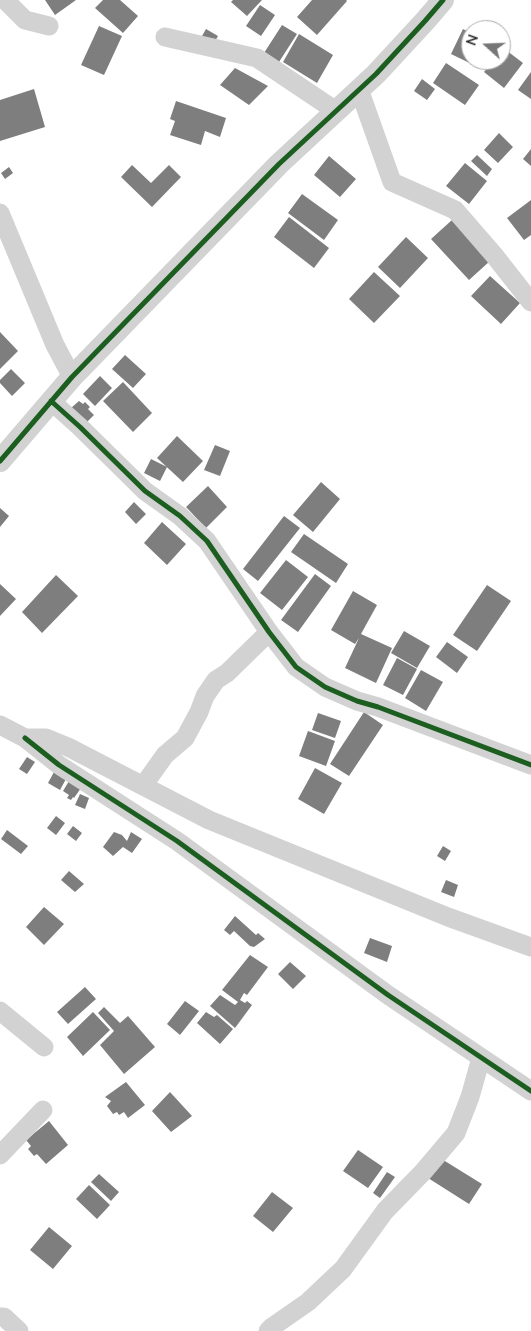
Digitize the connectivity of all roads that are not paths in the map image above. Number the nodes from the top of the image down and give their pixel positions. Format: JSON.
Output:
{"nodes":[{"id":1,"x":5,"y":0,"type":"edge"},
{"id":2,"x":443,"y":0,"type":"edge"},
{"id":3,"x":49,"y":26,"type":"dead end"},
{"id":4,"x":165,"y":37,"type":"dead end"},
{"id":5,"x":359,"y":89,"type":"junction"},
{"id":6,"x":336,"y":111,"type":"junction"},
{"id":7,"x":0,"y":213,"type":"edge"},
{"id":8,"x":531,"y":302,"type":"edge"},
{"id":9,"x":72,"y":377,"type":"junction"},
{"id":10,"x":51,"y":401,"type":"junction"},
{"id":11,"x":0,"y":461,"type":"edge"},
{"id":12,"x":270,"y":632,"type":"junction"},
{"id":13,"x":0,"y":725,"type":"edge"},
{"id":14,"x":25,"y":738,"type":"junction"},
{"id":15,"x":531,"y":765,"type":"edge"},
{"id":16,"x":143,"y":786,"type":"junction"},
{"id":17,"x":531,"y":947,"type":"edge"},
{"id":18,"x":0,"y":1012,"type":"edge"},
{"id":19,"x":44,"y":1046,"type":"dead end"},
{"id":20,"x":481,"y":1058,"type":"junction"},
{"id":21,"x":531,"y":1091,"type":"edge"},
{"id":22,"x":43,"y":1110,"type":"dead end"},
{"id":23,"x":0,"y":1155,"type":"edge"},
{"id":24,"x":0,"y":1317,"type":"edge"},
{"id":25,"x":19,"y":1331,"type":"edge"},
{"id":26,"x":268,"y":1331,"type":"edge"}],
"edges":[{"from":1,"to":3,"type":"street"},
{"from":2,"to":5,"type":"street"},
{"from":4,"to":6,"type":"street"},
{"from":5,"to":6,"type":"street"},
{"from":5,"to":8,"type":"street"},
{"from":6,"to":9,"type":"street"},
{"from":7,"to":9,"type":"street"},
{"from":9,"to":10,"type":"street"},
{"from":10,"to":11,"type":"street"},
{"from":10,"to":12,"type":"street"},
{"from":12,"to":15,"type":"street"},
{"from":12,"to":16,"type":"street"},
{"from":13,"to":14,"type":"street"},
{"from":14,"to":16,"type":"street"},
{"from":14,"to":20,"type":"street"},
{"from":16,"to":17,"type":"street"},
{"from":18,"to":19,"type":"street"},
{"from":20,"to":21,"type":"street"},
{"from":20,"to":26,"type":"street"},
{"from":22,"to":23,"type":"street"},
{"from":24,"to":25,"type":"street"}]}
